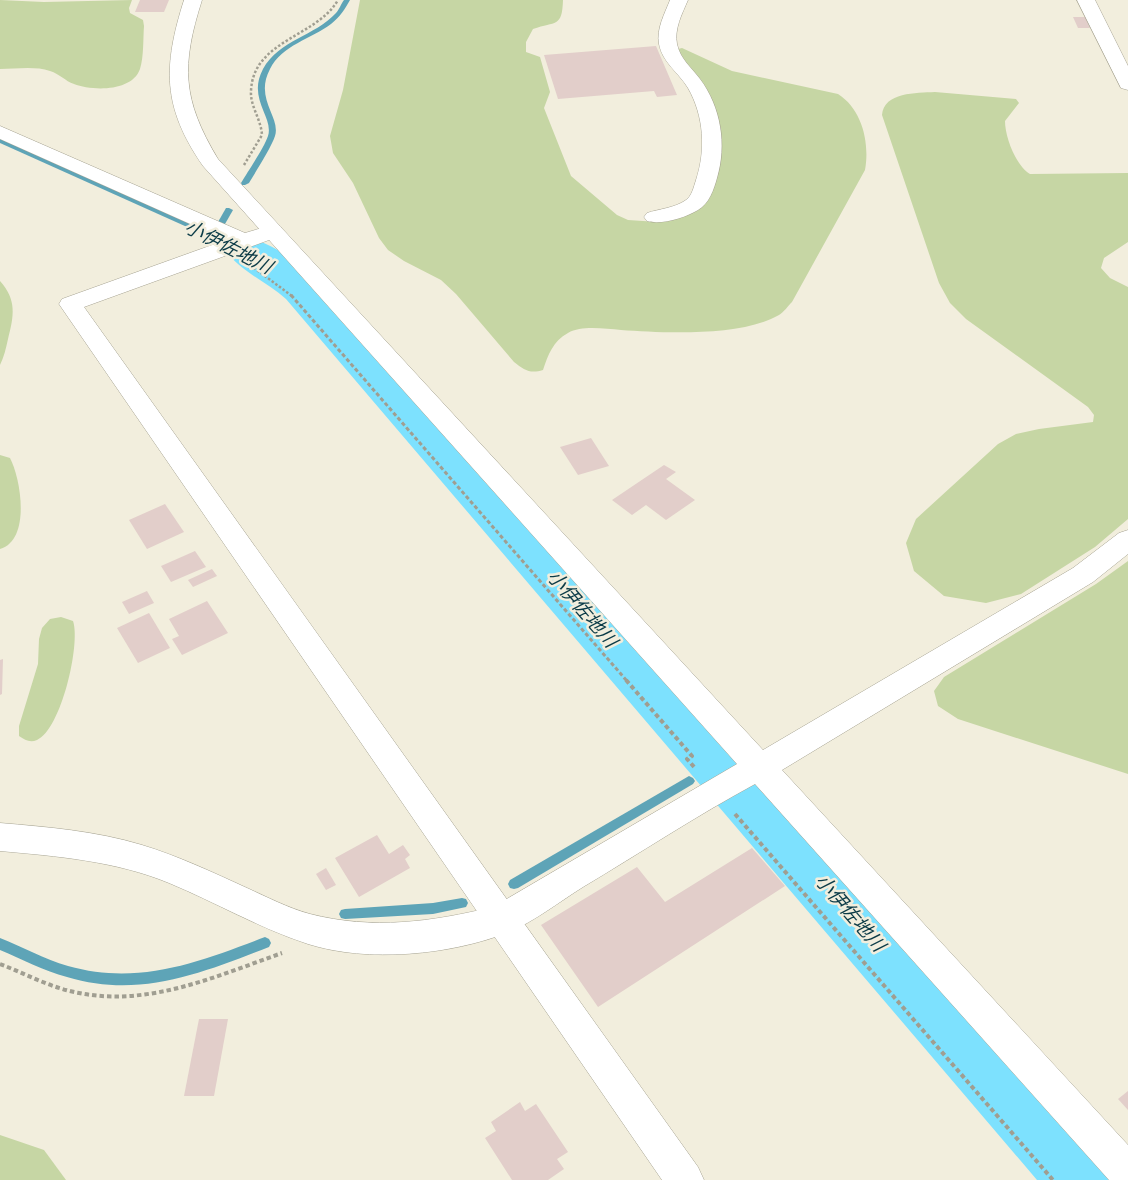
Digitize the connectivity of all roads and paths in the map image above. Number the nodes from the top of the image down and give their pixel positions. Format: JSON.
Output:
{"nodes":[{"id":1,"x":193,"y":0,"type":"edge"},
{"id":2,"x":338,"y":0,"type":"edge"},
{"id":3,"x":679,"y":0,"type":"edge"},
{"id":4,"x":1086,"y":0,"type":"edge"},
{"id":5,"x":1128,"y":84,"type":"edge"},
{"id":6,"x":0,"y":132,"type":"edge"},
{"id":7,"x":223,"y":178,"type":"junction"},
{"id":8,"x":654,"y":217,"type":"dead end"},
{"id":9,"x":272,"y":231,"type":"junction"},
{"id":10,"x":234,"y":245,"type":"junction"},
{"id":11,"x":1128,"y":540,"type":"edge"},
{"id":12,"x":731,"y":783,"type":"junction"},
{"id":13,"x":0,"y":837,"type":"edge"},
{"id":14,"x":500,"y":920,"type":"junction"},
{"id":15,"x":303,"y":927,"type":"junction"},
{"id":16,"x":0,"y":964,"type":"edge"},
{"id":17,"x":1128,"y":1173,"type":"edge"},
{"id":18,"x":685,"y":1180,"type":"edge"},
{"id":19,"x":1052,"y":1180,"type":"edge"}],
"edges":[{"from":1,"to":7,"type":"street"},
{"from":2,"to":7,"type":"path"},
{"from":3,"to":8,"type":"street"},
{"from":4,"to":5,"type":"street"},
{"from":6,"to":10,"type":"street"},
{"from":7,"to":9,"type":"street"},
{"from":9,"to":10,"type":"street"},
{"from":9,"to":12,"type":"street"},
{"from":10,"to":12,"type":"path"},
{"from":10,"to":14,"type":"street"},
{"from":11,"to":12,"type":"street"},
{"from":12,"to":14,"type":"street"},
{"from":12,"to":17,"type":"street"},
{"from":12,"to":19,"type":"path"},
{"from":13,"to":15,"type":"street"},
{"from":14,"to":15,"type":"street"},
{"from":14,"to":18,"type":"street"},
{"from":15,"to":16,"type":"path"}]}
